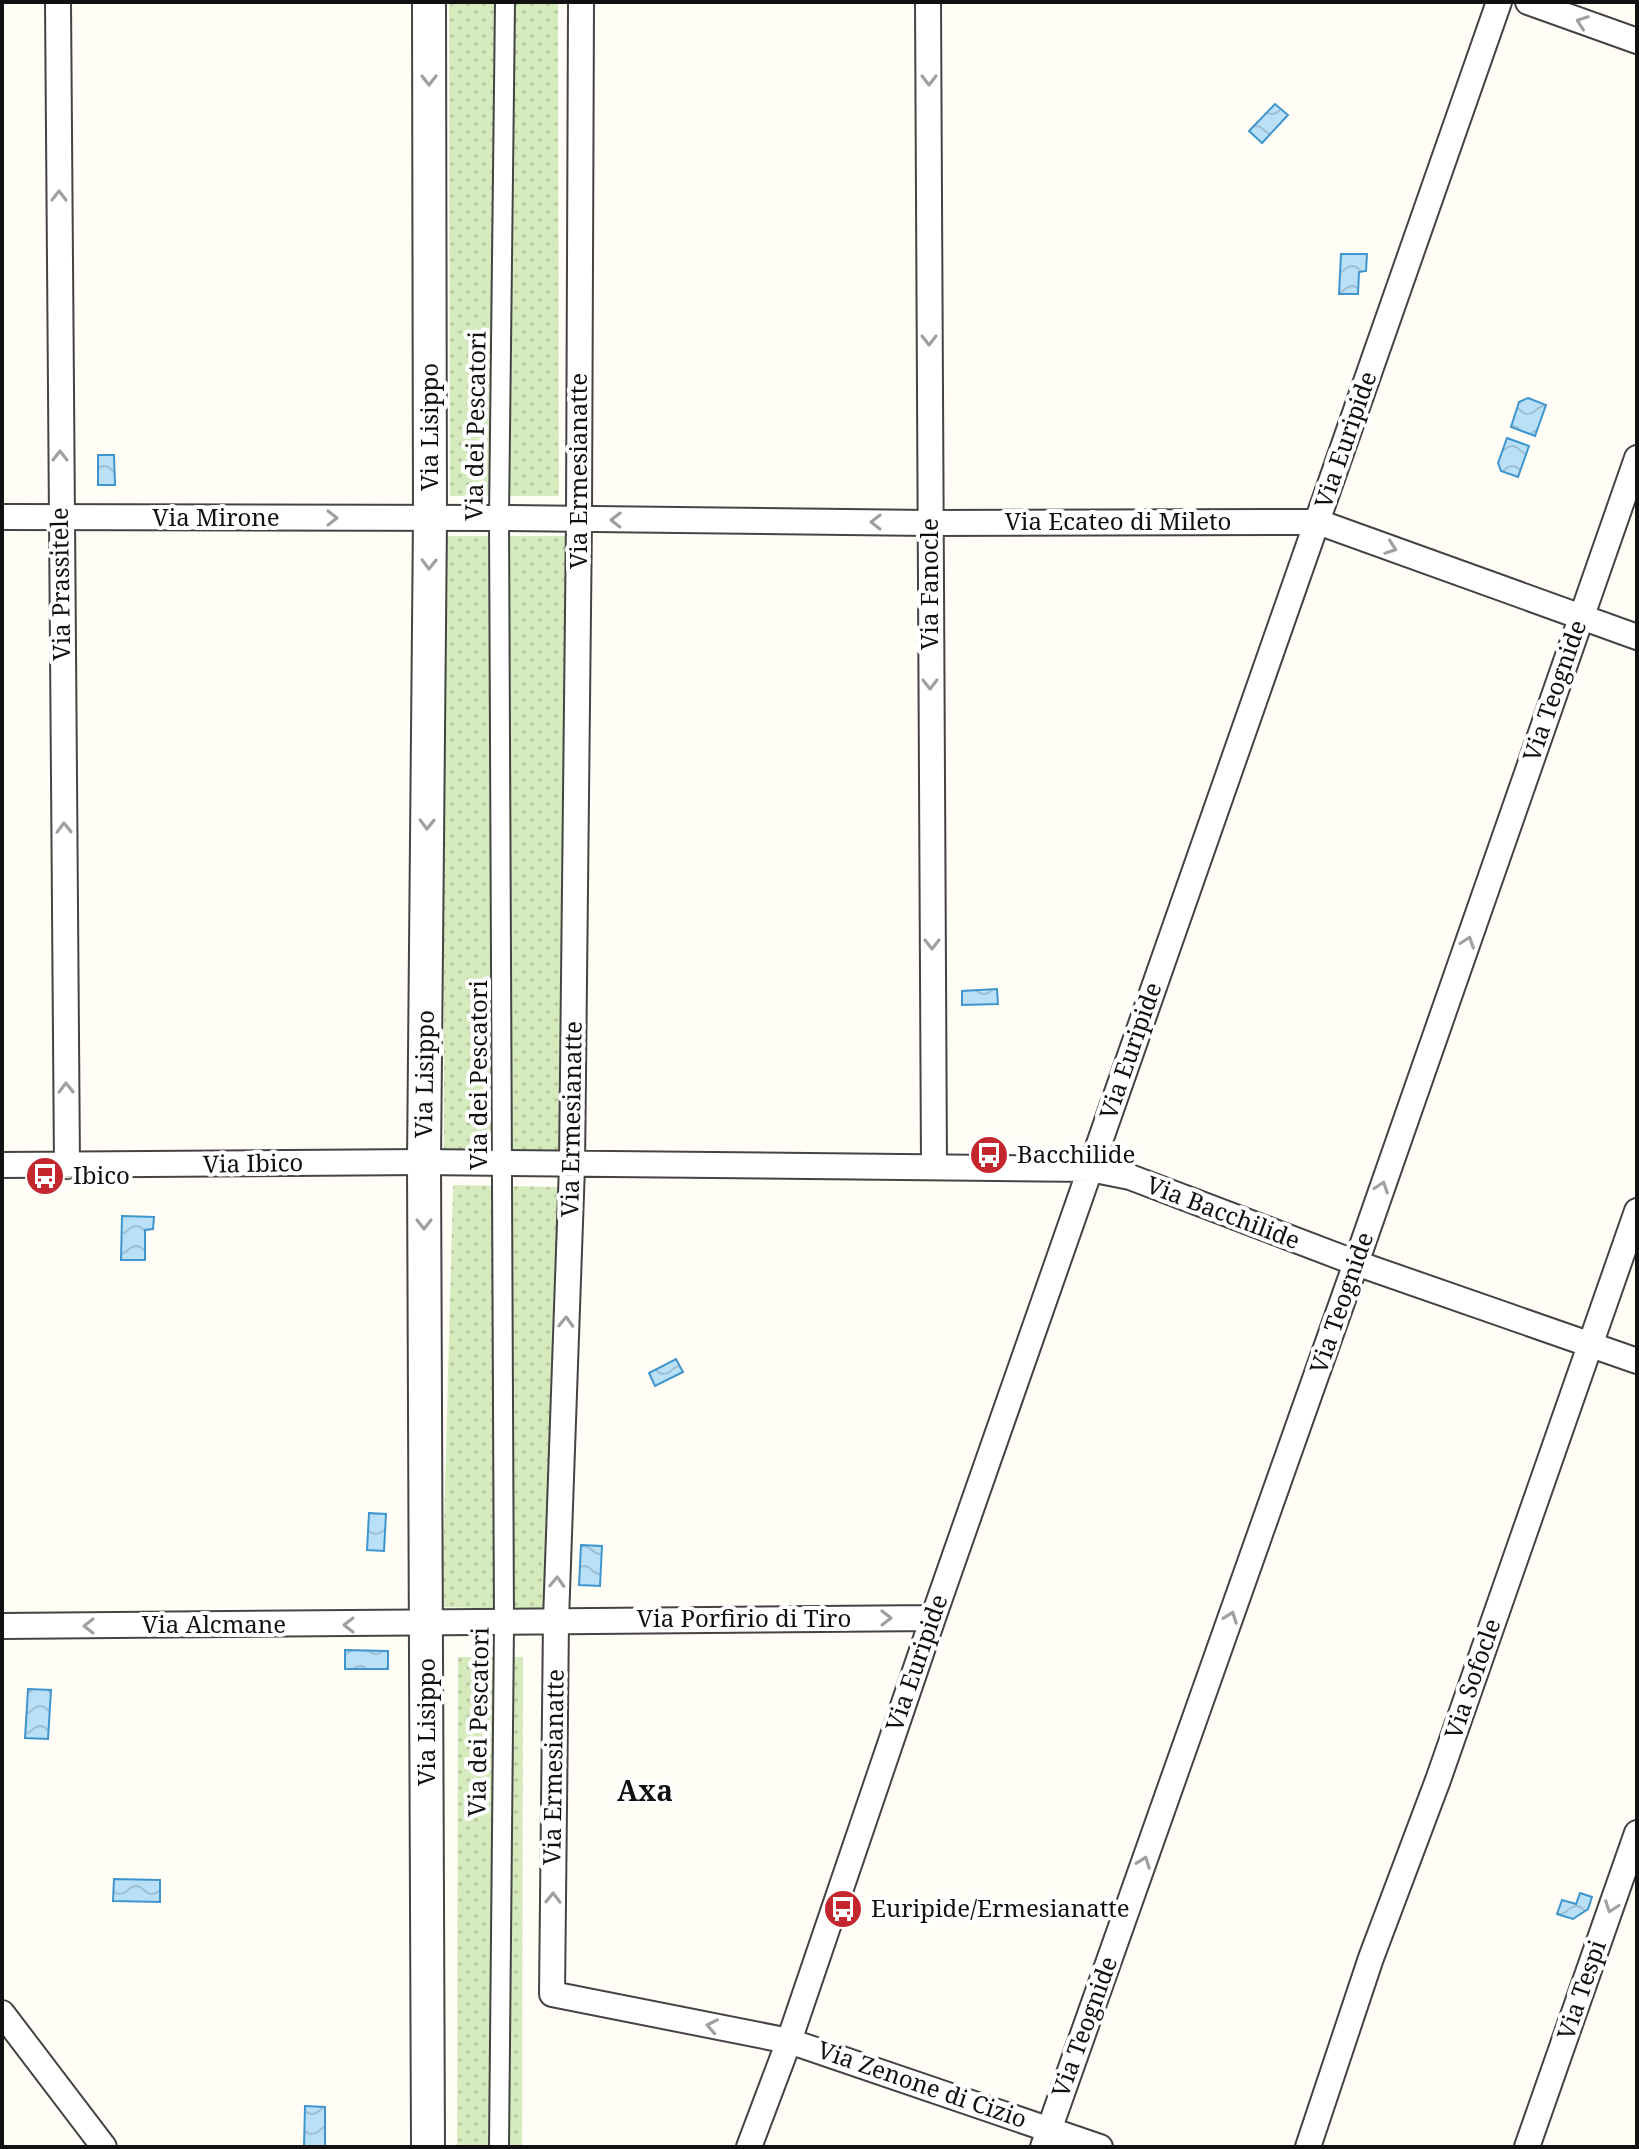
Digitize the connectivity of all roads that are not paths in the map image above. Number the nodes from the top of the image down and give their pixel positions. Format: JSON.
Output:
{"nodes":[{"id":1,"x":58,"y":2,"type":"edge"},
{"id":2,"x":429,"y":2,"type":"edge"},
{"id":3,"x":505,"y":2,"type":"edge"},
{"id":4,"x":581,"y":2,"type":"edge"},
{"id":5,"x":928,"y":2,"type":"edge"},
{"id":6,"x":1499,"y":2,"type":"edge"},
{"id":7,"x":1528,"y":2,"type":"edge"},
{"id":8,"x":1637,"y":41,"type":"edge"},
{"id":9,"x":1637,"y":458,"type":"edge"},
{"id":10,"x":2,"y":517,"type":"edge"},
{"id":11,"x":60,"y":518,"type":"junction"},
{"id":12,"x":499,"y":518,"type":"junction"},
{"id":13,"x":430,"y":519,"type":"junction"},
{"id":14,"x":579,"y":519,"type":"junction"},
{"id":15,"x":1318,"y":522,"type":"junction"},
{"id":16,"x":929,"y":523,"type":"junction"},
{"id":17,"x":1580,"y":616,"type":"junction"},
{"id":18,"x":1637,"y":637,"type":"edge"},
{"id":19,"x":424,"y":1162,"type":"junction"},
{"id":20,"x":2,"y":1165,"type":"edge"},
{"id":21,"x":503,"y":1165,"type":"junction"},
{"id":22,"x":67,"y":1166,"type":"junction"},
{"id":23,"x":572,"y":1166,"type":"junction"},
{"id":24,"x":934,"y":1167,"type":"junction"},
{"id":25,"x":1090,"y":1169,"type":"junction"},
{"id":26,"x":1637,"y":1211,"type":"edge"},
{"id":27,"x":1356,"y":1263,"type":"junction"},
{"id":28,"x":1590,"y":1344,"type":"junction"},
{"id":29,"x":1637,"y":1361,"type":"edge"},
{"id":30,"x":933,"y":1618,"type":"junction"},
{"id":31,"x":556,"y":1620,"type":"junction"},
{"id":32,"x":427,"y":1624,"type":"junction"},
{"id":33,"x":504,"y":1624,"type":"junction"},
{"id":34,"x":2,"y":1626,"type":"edge"},
{"id":35,"x":1637,"y":1833,"type":"edge"},
{"id":36,"x":2,"y":2013,"type":"edge"},
{"id":37,"x":789,"y":2041,"type":"junction"},
{"id":38,"x":1046,"y":2138,"type":"edge"},
{"id":39,"x":104,"y":2147,"type":"edge"},
{"id":40,"x":428,"y":2147,"type":"edge"},
{"id":41,"x":499,"y":2147,"type":"edge"},
{"id":42,"x":749,"y":2147,"type":"edge"},
{"id":43,"x":1100,"y":2147,"type":"edge"},
{"id":44,"x":1308,"y":2147,"type":"edge"},
{"id":45,"x":1527,"y":2147,"type":"edge"}],
"edges":[{"from":11,"to":1,"type":"street","name":"Via Prassitele","one_way":true},
{"from":2,"to":13,"type":"street","name":"Via Lisippo","one_way":true},
{"from":3,"to":12,"type":"street","name":"Via dei Pescatori"},
{"from":4,"to":14,"type":"street","name":"Via Ermesianatte"},
{"from":5,"to":16,"type":"street","name":"Via Fanocle","one_way":true},
{"from":6,"to":15,"type":"street","name":"Via Euripide"},
{"from":8,"to":7,"type":"street","one_way":true},
{"from":9,"to":17,"type":"street","name":"Via Teognide"},
{"from":10,"to":11,"type":"street","name":"Via Mirone"},
{"from":11,"to":13,"type":"street","name":"Via Mirone","one_way":true},
{"from":22,"to":11,"type":"street","name":"Via Prassitele","one_way":true},
{"from":12,"to":13,"type":"street","name":"Via Mirone"},
{"from":12,"to":14,"type":"street","name":"Via Ecateo di Mileto"},
{"from":12,"to":21,"type":"street","name":"Via dei Pescatori"},
{"from":13,"to":19,"type":"street","name":"Via Lisippo","one_way":true},
{"from":16,"to":14,"type":"street","name":"Via Ecateo di Mileto","one_way":true},
{"from":14,"to":23,"type":"street","name":"Via Ermesianatte"},
{"from":15,"to":16,"type":"street","name":"Via Ecateo di Mileto"},
{"from":15,"to":17,"type":"street","name":"Via Ecateo di Mileto","one_way":true},
{"from":15,"to":25,"type":"street","name":"Via Euripide"},
{"from":16,"to":24,"type":"street","name":"Via Fanocle","one_way":true},
{"from":17,"to":18,"type":"street","name":"Via Ecateo di Mileto"},
{"from":27,"to":17,"type":"street","name":"Via Teognide","one_way":true},
{"from":19,"to":21,"type":"street","name":"Via Ibico"},
{"from":19,"to":22,"type":"street","name":"Via Ibico"},
{"from":19,"to":32,"type":"street","name":"Via Lisippo","one_way":true},
{"from":20,"to":22,"type":"street","name":"Via Ibico"},
{"from":21,"to":23,"type":"street","name":"Via Bacchilide"},
{"from":21,"to":33,"type":"street","name":"Via dei Pescatori"},
{"from":23,"to":24,"type":"street","name":"Via Bacchilide"},
{"from":31,"to":23,"type":"street","name":"Via Ermesianatte","one_way":true},
{"from":24,"to":25,"type":"street","name":"Via Bacchilide"},
{"from":25,"to":27,"type":"street","name":"Via Bacchilide"},
{"from":25,"to":30,"type":"street","name":"Via Euripide"},
{"from":26,"to":28,"type":"street","name":"Via Sofocle"},
{"from":27,"to":28,"type":"street","name":"Via Bacchilide"},
{"from":38,"to":27,"type":"street","name":"Via Teognide","one_way":true},
{"from":28,"to":29,"type":"street","name":"Via Bacchilide"},
{"from":28,"to":44,"type":"street","name":"Via Sofocle"},
{"from":31,"to":30,"type":"street","name":"Via Porfirio di Tiro","one_way":true},
{"from":30,"to":37,"type":"street","name":"Via Euripide"},
{"from":31,"to":33,"type":"street","name":"Via Porfirio di Tiro"},
{"from":37,"to":31,"type":"street","name":"Via Ermesianatte","one_way":true},
{"from":32,"to":33,"type":"street","name":"Via Alcmane"},
{"from":32,"to":34,"type":"street","name":"Via Alcmane","one_way":true},
{"from":32,"to":40,"type":"street","name":"Via Lisippo"},
{"from":33,"to":41,"type":"street","name":"Via dei Pescatori"},
{"from":35,"to":45,"type":"street","name":"Via Tespi","one_way":true},
{"from":36,"to":39,"type":"street"},
{"from":37,"to":38,"type":"street","name":"Via Zenone di Cizio"},
{"from":37,"to":42,"type":"street","name":"Via Euripide"},
{"from":38,"to":43,"type":"street","name":"Via Zenone di Cizio"}]}
